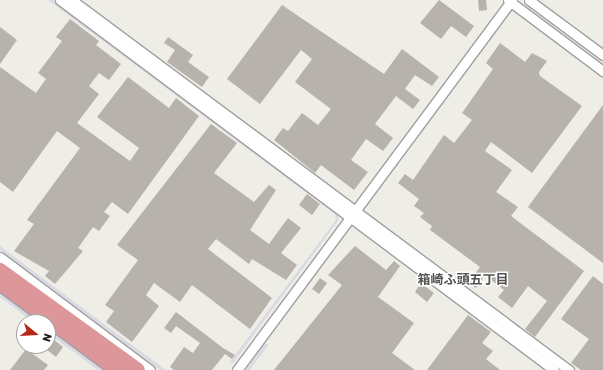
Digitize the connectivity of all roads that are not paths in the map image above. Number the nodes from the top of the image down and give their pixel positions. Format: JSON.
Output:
{"nodes":[{"id":1,"x":60,"y":0,"type":"edge"},
{"id":2,"x":72,"y":0,"type":"edge"},
{"id":3,"x":529,"y":0,"type":"edge"},
{"id":4,"x":510,"y":1,"type":"edge"},
{"id":5,"x":603,"y":55,"type":"edge"},
{"id":6,"x":603,"y":71,"type":"edge"},
{"id":7,"x":353,"y":214,"type":"junction"},
{"id":8,"x":0,"y":257,"type":"edge"},
{"id":9,"x":0,"y":270,"type":"edge"},
{"id":10,"x":0,"y":280,"type":"edge"},
{"id":11,"x":0,"y":284,"type":"edge"},
{"id":12,"x":117,"y":370,"type":"edge"},
{"id":13,"x":122,"y":370,"type":"edge"},
{"id":14,"x":138,"y":370,"type":"edge"},
{"id":15,"x":150,"y":370,"type":"edge"},
{"id":16,"x":237,"y":370,"type":"edge"},
{"id":17,"x":554,"y":370,"type":"edge"},
{"id":18,"x":569,"y":370,"type":"edge"}],
"edges":[{"from":1,"to":7,"type":"street"},
{"from":2,"to":7,"type":"street"},
{"from":3,"to":5,"type":"street"},
{"from":4,"to":6,"type":"street"},
{"from":4,"to":7,"type":"street"},
{"from":7,"to":16,"type":"street"},
{"from":7,"to":17,"type":"street"},
{"from":7,"to":18,"type":"street"},
{"from":8,"to":15,"type":"street"},
{"from":9,"to":14,"type":"highway"},
{"from":10,"to":13,"type":"highway"},
{"from":11,"to":12,"type":"highway"}]}
